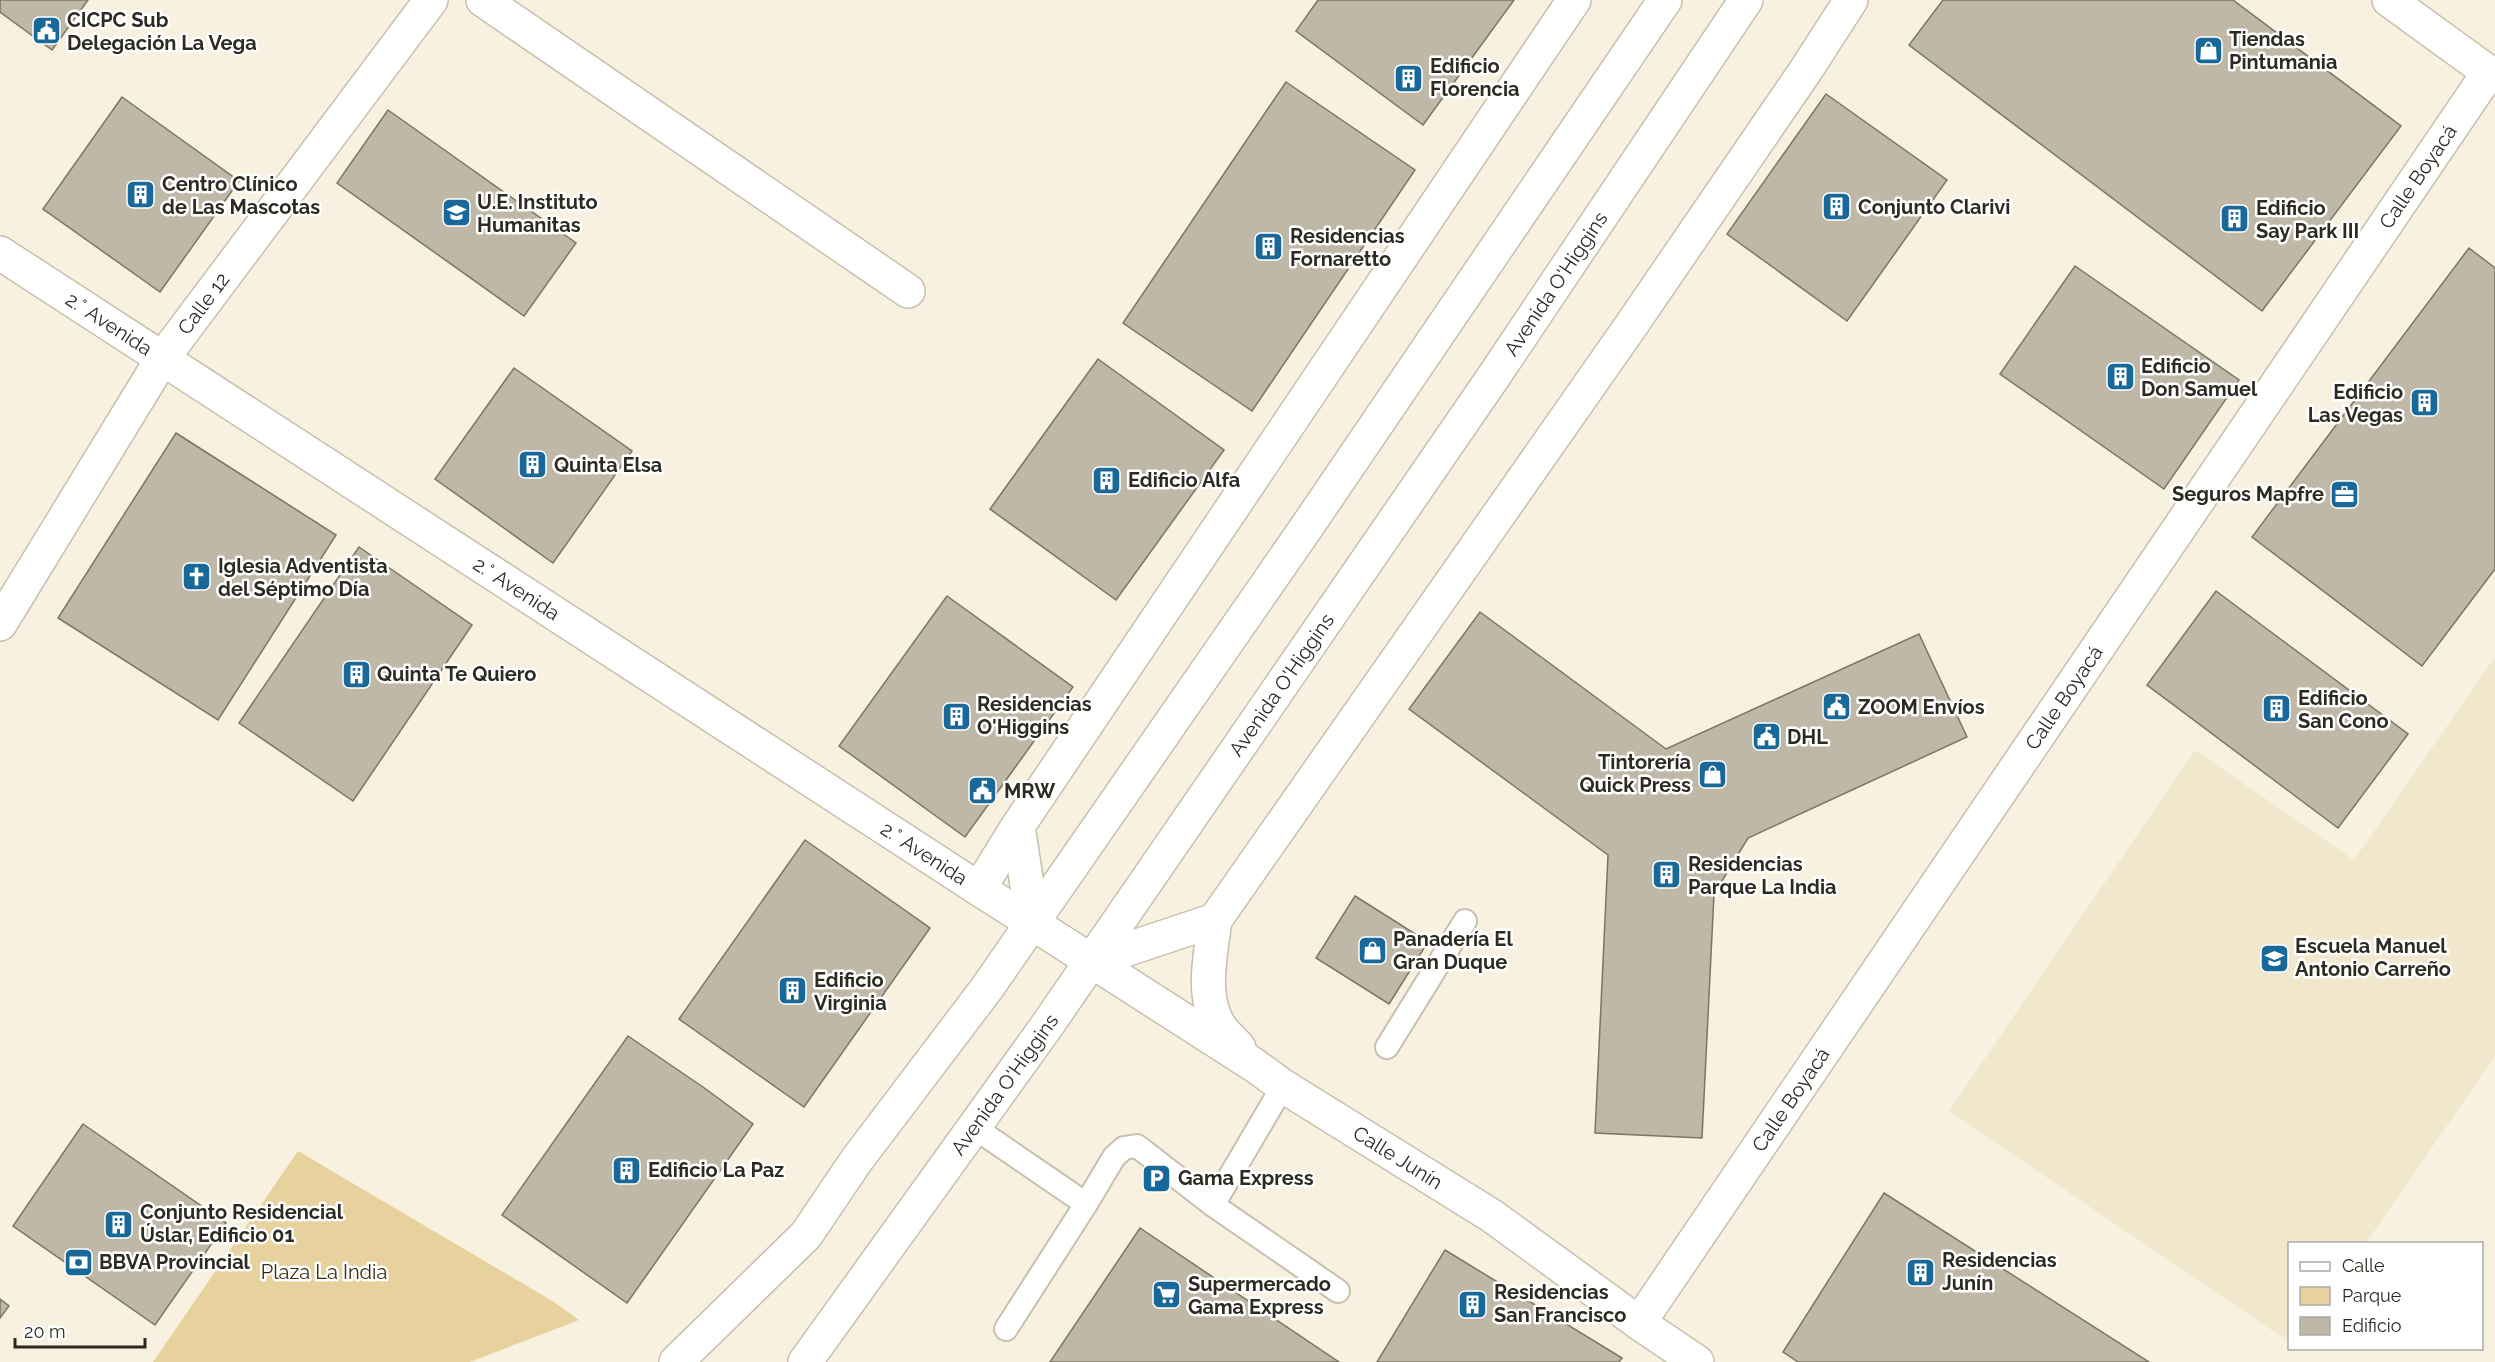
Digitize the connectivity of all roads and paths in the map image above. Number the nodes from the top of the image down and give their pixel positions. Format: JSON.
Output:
{"nodes":[{"id":1,"x":431,"y":0,"type":"edge"},
{"id":2,"x":483,"y":0,"type":"edge"},
{"id":3,"x":1574,"y":0,"type":"edge"},
{"id":4,"x":1665,"y":0,"type":"edge"},
{"id":5,"x":1746,"y":0,"type":"edge"},
{"id":6,"x":1851,"y":0,"type":"edge"},
{"id":7,"x":2388,"y":0,"type":"edge"},
{"id":8,"x":2492,"y":74,"type":"edge"},
{"id":9,"x":0,"y":253,"type":"edge"},
{"id":10,"x":908,"y":291,"type":"dead end"},
{"id":11,"x":162,"y":359,"type":"junction"},
{"id":12,"x":0,"y":624,"type":"edge"},
{"id":13,"x":1018,"y":826,"type":"junction"},
{"id":14,"x":978,"y":889,"type":"junction"},
{"id":15,"x":1215,"y":920,"type":"junction"},
{"id":16,"x":1465,"y":921,"type":"dead end"},
{"id":17,"x":1033,"y":924,"type":"junction"},
{"id":18,"x":1092,"y":962,"type":"junction"},
{"id":19,"x":1388,"y":1047,"type":"dead end"},
{"id":20,"x":1254,"y":1065,"type":"junction"},
{"id":21,"x":1283,"y":1086,"type":"junction"},
{"id":22,"x":975,"y":1128,"type":"junction"},
{"id":23,"x":1086,"y":1204,"type":"junction"},
{"id":24,"x":1213,"y":1205,"type":"junction"},
{"id":25,"x":1338,"y":1291,"type":"dead end"},
{"id":26,"x":1639,"y":1323,"type":"junction"},
{"id":27,"x":1006,"y":1329,"type":"dead end"},
{"id":28,"x":672,"y":1359,"type":"edge"},
{"id":29,"x":805,"y":1362,"type":"edge"},
{"id":30,"x":1697,"y":1362,"type":"edge"}],
"edges":[{"from":1,"to":11,"type":"street","name":"Calle 12"},
{"from":2,"to":10,"type":"street"},
{"from":3,"to":13,"type":"street"},
{"from":4,"to":17,"type":"street"},
{"from":5,"to":18,"type":"street","name":"Avenida O'Higgins"},
{"from":6,"to":15,"type":"street"},
{"from":7,"to":8,"type":"street"},
{"from":8,"to":26,"type":"street","name":"Calle Boyacá"},
{"from":9,"to":11,"type":"street","name":"2.° Avenida"},
{"from":11,"to":12,"type":"street","name":"Calle 12"},
{"from":11,"to":14,"type":"street","name":"2.° Avenida"},
{"from":13,"to":14,"type":"street"},
{"from":13,"to":17,"type":"street"},
{"from":14,"to":17,"type":"street","name":"2.° Avenida"},
{"from":15,"to":18,"type":"street"},
{"from":15,"to":20,"type":"street"},
{"from":16,"to":19,"type":"lane"},
{"from":17,"to":18,"type":"street","name":"2.° Avenida"},
{"from":17,"to":28,"type":"street"},
{"from":18,"to":20,"type":"street","name":"Calle Junín"},
{"from":18,"to":22,"type":"street","name":"Avenida O'Higgins"},
{"from":20,"to":21,"type":"street","name":"Calle Junín"},
{"from":21,"to":24,"type":"lane"},
{"from":21,"to":26,"type":"street","name":"Calle Junín"},
{"from":22,"to":23,"type":"lane"},
{"from":22,"to":29,"type":"street","name":"Avenida O'Higgins"},
{"from":23,"to":24,"type":"lane"},
{"from":23,"to":27,"type":"lane"},
{"from":24,"to":25,"type":"lane"},
{"from":26,"to":30,"type":"street","name":"Calle Junín"}]}
